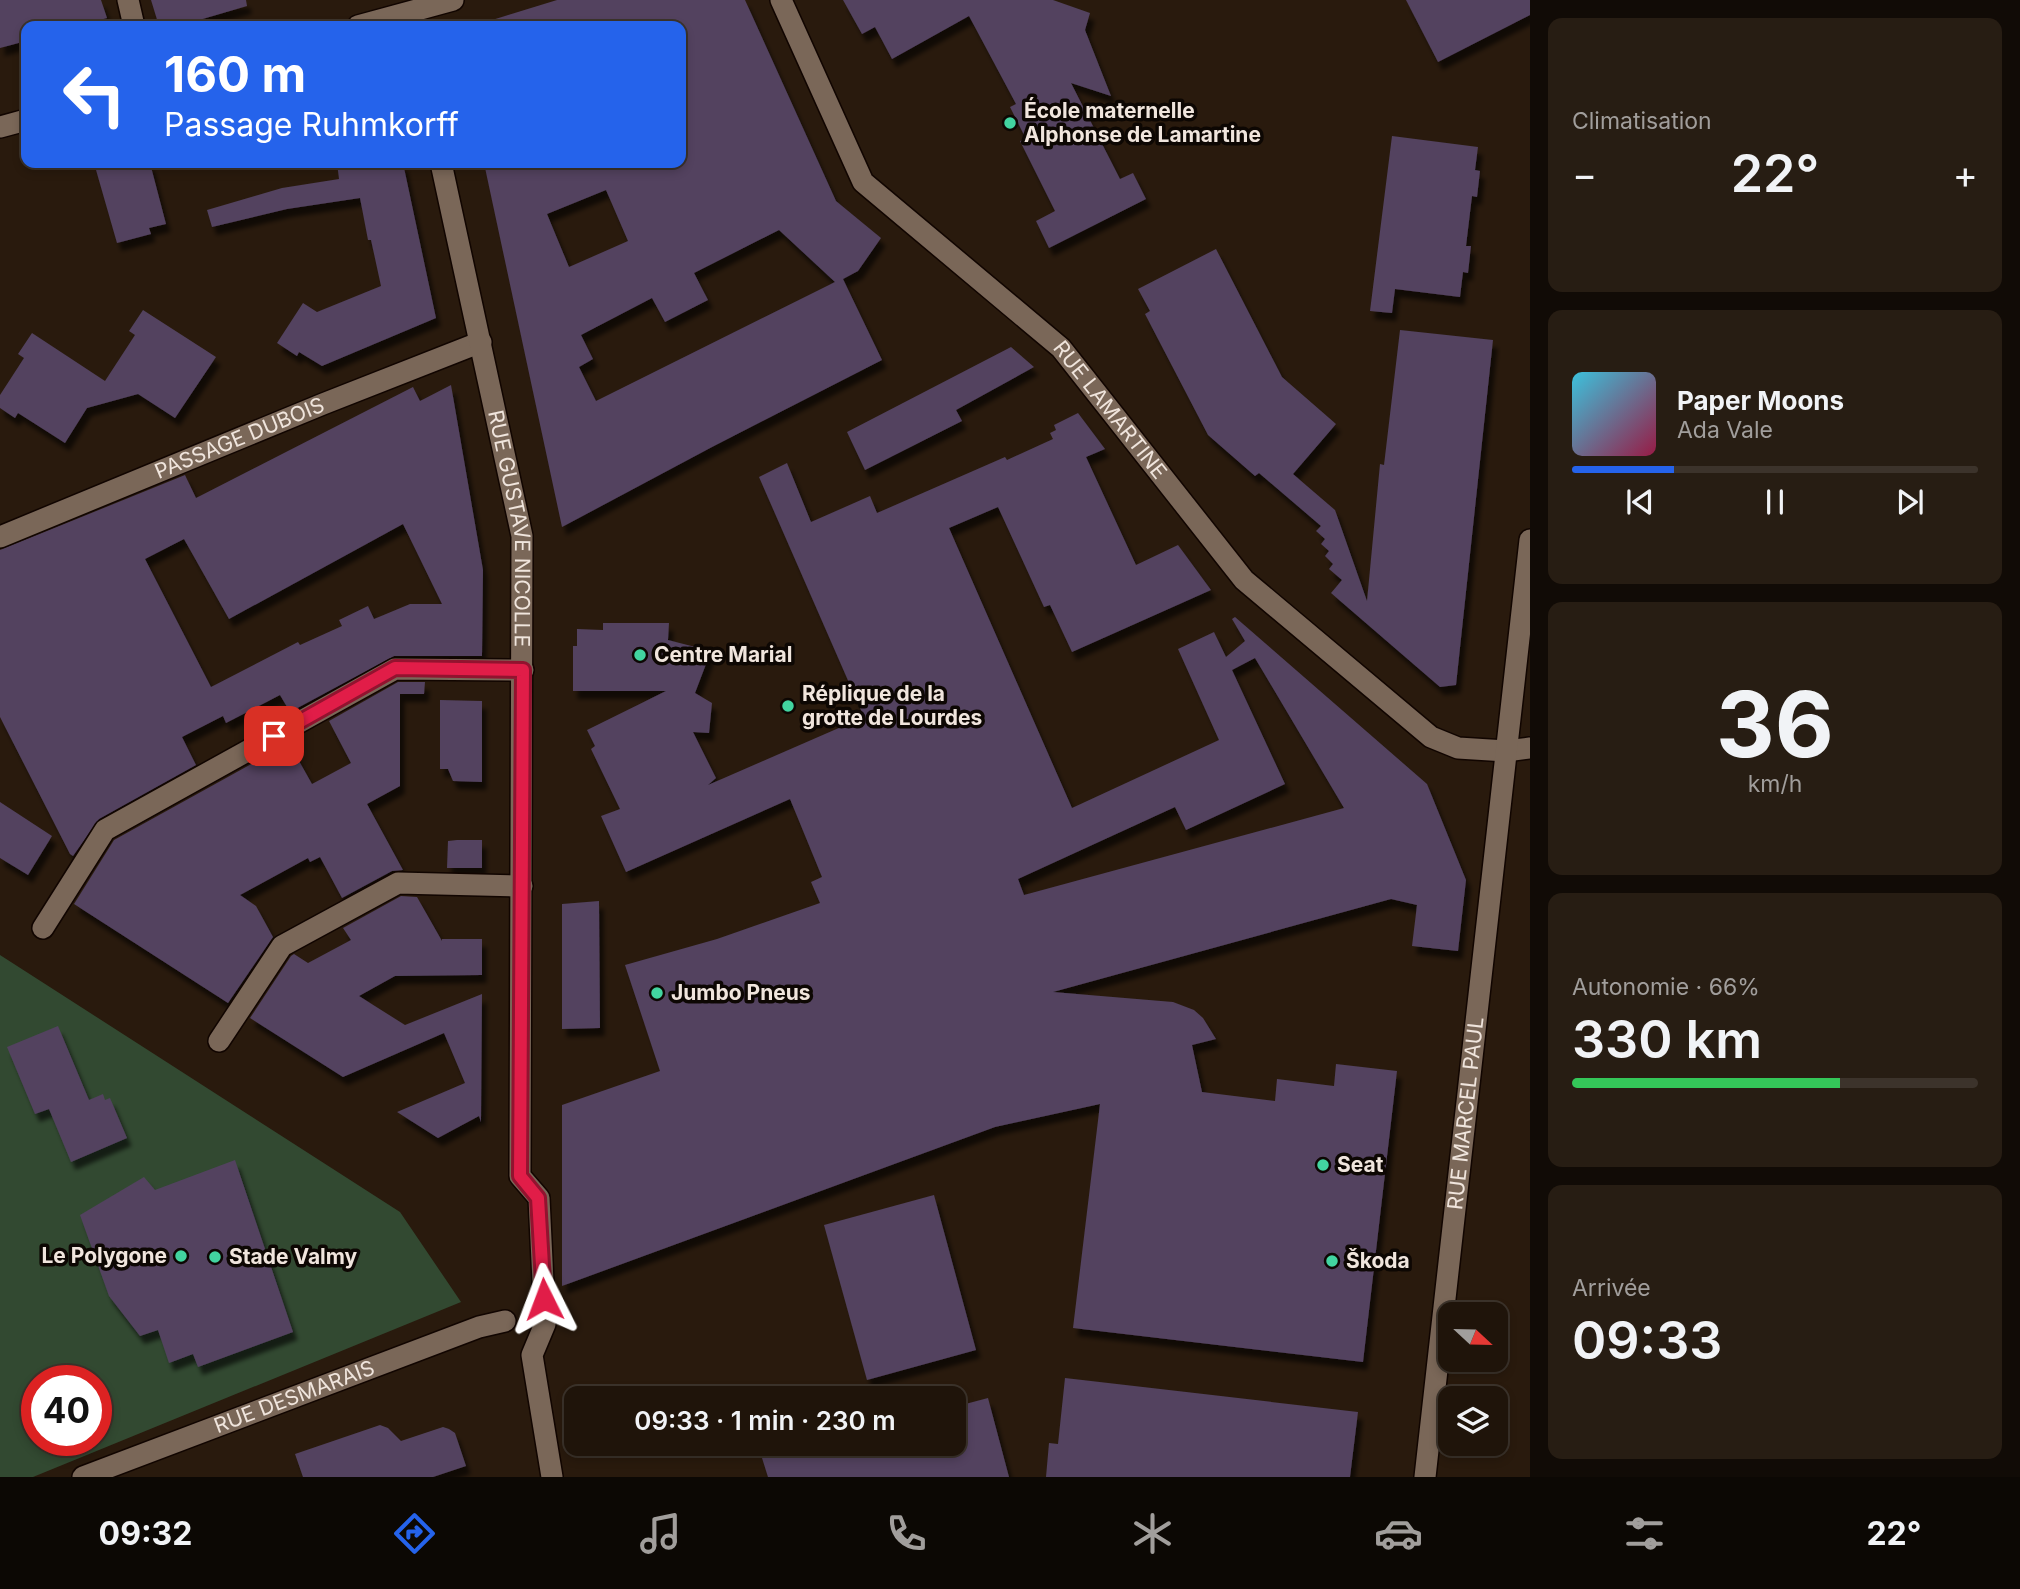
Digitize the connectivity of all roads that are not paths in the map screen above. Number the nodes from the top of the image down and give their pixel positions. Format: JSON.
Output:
{"nodes":[{"id":1,"x":128,"y":0,"type":"edge"},
{"id":2,"x":453,"y":0,"type":"edge"},
{"id":3,"x":781,"y":0,"type":"edge"},
{"id":4,"x":409,"y":13,"type":"edge"},
{"id":5,"x":133,"y":21,"type":"edge"},
{"id":6,"x":378,"y":21,"type":"edge"},
{"id":7,"x":21,"y":121,"type":"edge"},
{"id":8,"x":0,"y":127,"type":"edge"},
{"id":9,"x":443,"y":168,"type":"edge"},
{"id":10,"x":481,"y":342,"type":"junction"},
{"id":11,"x":0,"y":537,"type":"edge"},
{"id":12,"x":1530,"y":540,"type":"edge"},
{"id":13,"x":523,"y":670,"type":"junction"},
{"id":14,"x":1530,"y":748,"type":"edge"},
{"id":15,"x":1506,"y":751,"type":"junction"},
{"id":16,"x":522,"y":886,"type":"junction"},
{"id":17,"x":43,"y":928,"type":"dead end"},
{"id":18,"x":219,"y":1041,"type":"dead end"},
{"id":19,"x":505,"y":1321,"type":"dead end"},
{"id":20,"x":83,"y":1477,"type":"edge"},
{"id":21,"x":552,"y":1477,"type":"edge"},
{"id":22,"x":1425,"y":1477,"type":"edge"}],
"edges":[{"from":1,"to":5,"type":"street"},
{"from":2,"to":4,"type":"street"},
{"from":3,"to":15,"type":"street","name":"RUE LAMARTINE"},
{"from":4,"to":6,"type":"street"},
{"from":7,"to":8,"type":"street"},
{"from":9,"to":10,"type":"street","name":"RUE GUSTAVE NICOLLE"},
{"from":10,"to":11,"type":"street","name":"PASSAGE DUBOIS"},
{"from":10,"to":13,"type":"street","name":"RUE GUSTAVE NICOLLE"},
{"from":12,"to":15,"type":"street","name":"RUE MARCEL PAUL"},
{"from":13,"to":16,"type":"street","name":"RUE GUSTAVE NICOLLE"},
{"from":13,"to":17,"type":"street"},
{"from":14,"to":15,"type":"street","name":"RUE LAMARTINE"},
{"from":15,"to":22,"type":"street","name":"RUE MARCEL PAUL"},
{"from":16,"to":18,"type":"street"},
{"from":16,"to":21,"type":"street","name":"RUE GUSTAVE NICOLLE"},
{"from":19,"to":20,"type":"street","name":"RUE DESMARAIS"}]}
